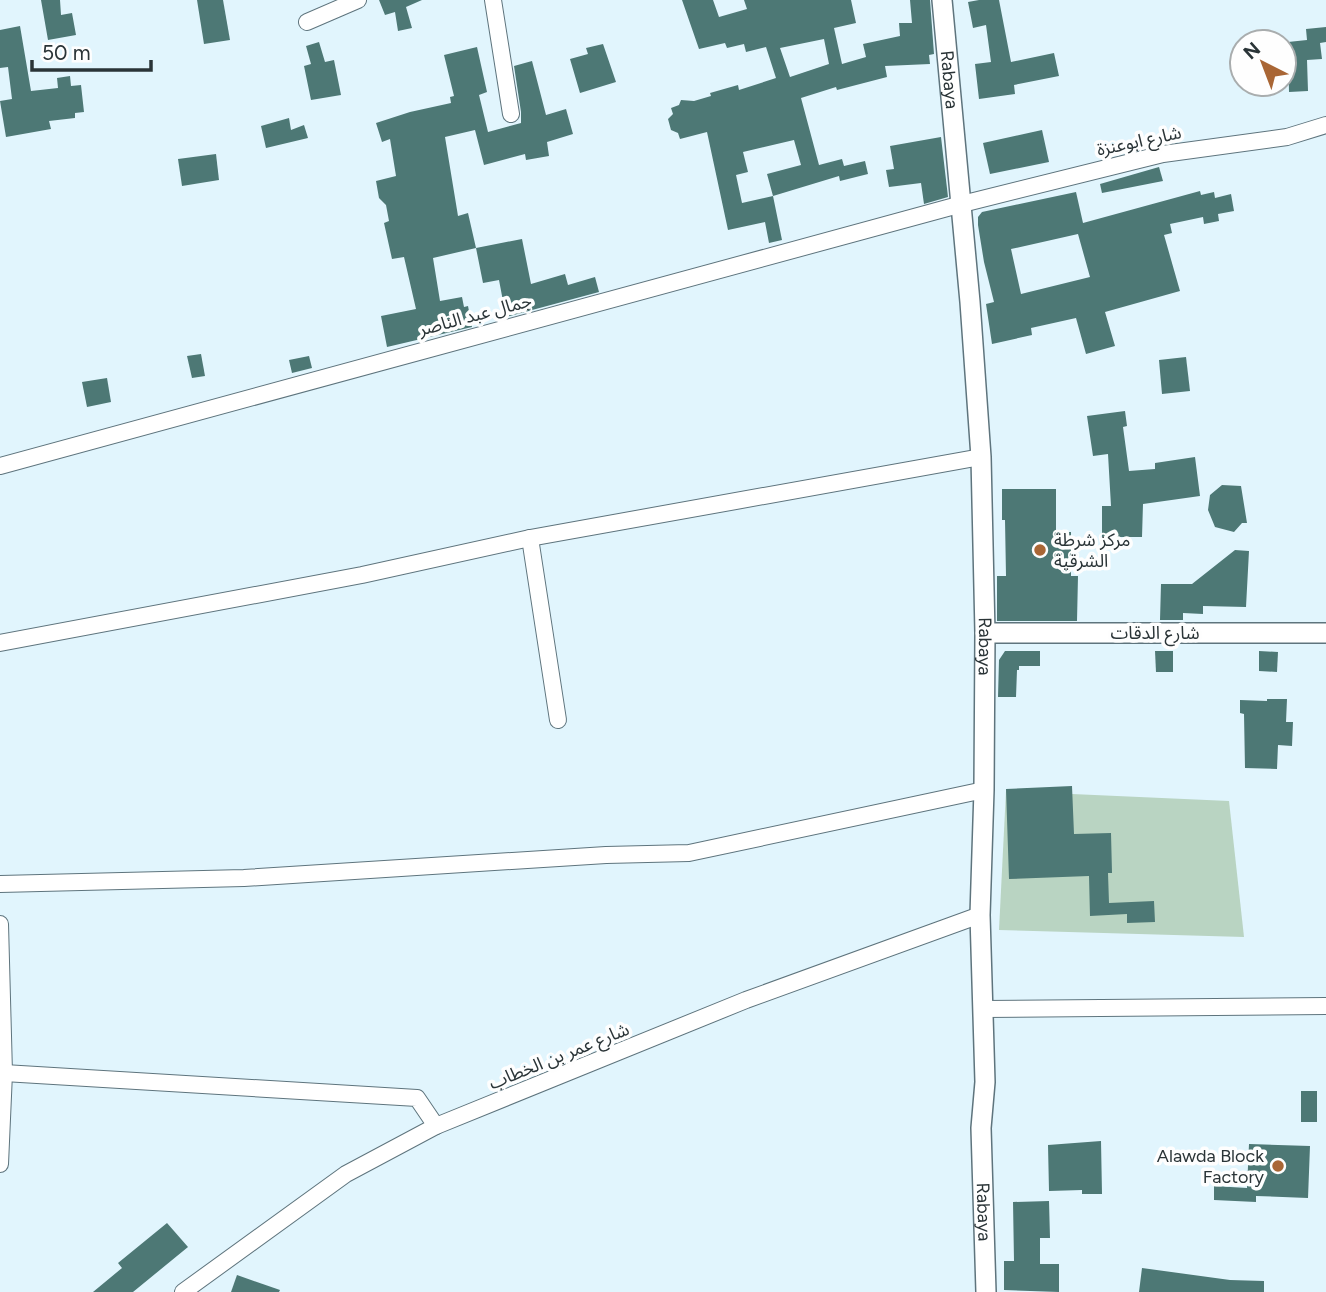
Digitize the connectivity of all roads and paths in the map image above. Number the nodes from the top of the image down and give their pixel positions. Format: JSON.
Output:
{"nodes":[{"id":1,"x":358,"y":0,"type":"edge"},
{"id":2,"x":493,"y":0,"type":"edge"},
{"id":3,"x":942,"y":0,"type":"edge"},
{"id":4,"x":307,"y":22,"type":"dead end"},
{"id":5,"x":511,"y":114,"type":"dead end"},
{"id":6,"x":1326,"y":125,"type":"edge"},
{"id":7,"x":962,"y":204,"type":"junction"},
{"id":8,"x":981,"y":457,"type":"junction"},
{"id":9,"x":0,"y":467,"type":"edge"},
{"id":10,"x":530,"y":538,"type":"junction"},
{"id":11,"x":985,"y":633,"type":"junction"},
{"id":12,"x":1326,"y":633,"type":"edge"},
{"id":13,"x":0,"y":643,"type":"edge"},
{"id":14,"x":558,"y":720,"type":"dead end"},
{"id":15,"x":985,"y":790,"type":"junction"},
{"id":16,"x":0,"y":884,"type":"edge"},
{"id":17,"x":980,"y":915,"type":"junction"},
{"id":18,"x":0,"y":924,"type":"edge"},
{"id":19,"x":2,"y":989,"type":"edge"},
{"id":20,"x":1326,"y":1006,"type":"edge"},
{"id":21,"x":983,"y":1009,"type":"junction"},
{"id":22,"x":4,"y":1073,"type":"junction"},
{"id":23,"x":436,"y":1126,"type":"junction"},
{"id":24,"x":0,"y":1164,"type":"edge"},
{"id":25,"x":183,"y":1292,"type":"edge"},
{"id":26,"x":986,"y":1292,"type":"edge"}],
"edges":[{"from":1,"to":4,"type":"street"},
{"from":2,"to":5,"type":"street"},
{"from":3,"to":7,"type":"street","name":"Rabaya"},
{"from":6,"to":7,"type":"street","name":"شارع ابوعنزة"},
{"from":7,"to":8,"type":"street","name":"Rabaya"},
{"from":7,"to":9,"type":"street","name":"جمال عبد الناصر"},
{"from":8,"to":10,"type":"street"},
{"from":8,"to":11,"type":"street","name":"Rabaya"},
{"from":10,"to":13,"type":"street"},
{"from":10,"to":14,"type":"street"},
{"from":11,"to":12,"type":"street","name":"شارع الدقات"},
{"from":11,"to":15,"type":"street","name":"Rabaya"},
{"from":15,"to":16,"type":"street"},
{"from":15,"to":17,"type":"street","name":"Rabaya"},
{"from":17,"to":21,"type":"street","name":"Rabaya"},
{"from":17,"to":23,"type":"street","name":"شارع عمر بن الخطاب"},
{"from":18,"to":19,"type":"street"},
{"from":19,"to":22,"type":"street"},
{"from":20,"to":21,"type":"street"},
{"from":21,"to":26,"type":"street","name":"Rabaya"},
{"from":22,"to":23,"type":"street"},
{"from":22,"to":24,"type":"street"},
{"from":23,"to":25,"type":"street","name":"شارع عمر بن الخطاب"}]}
